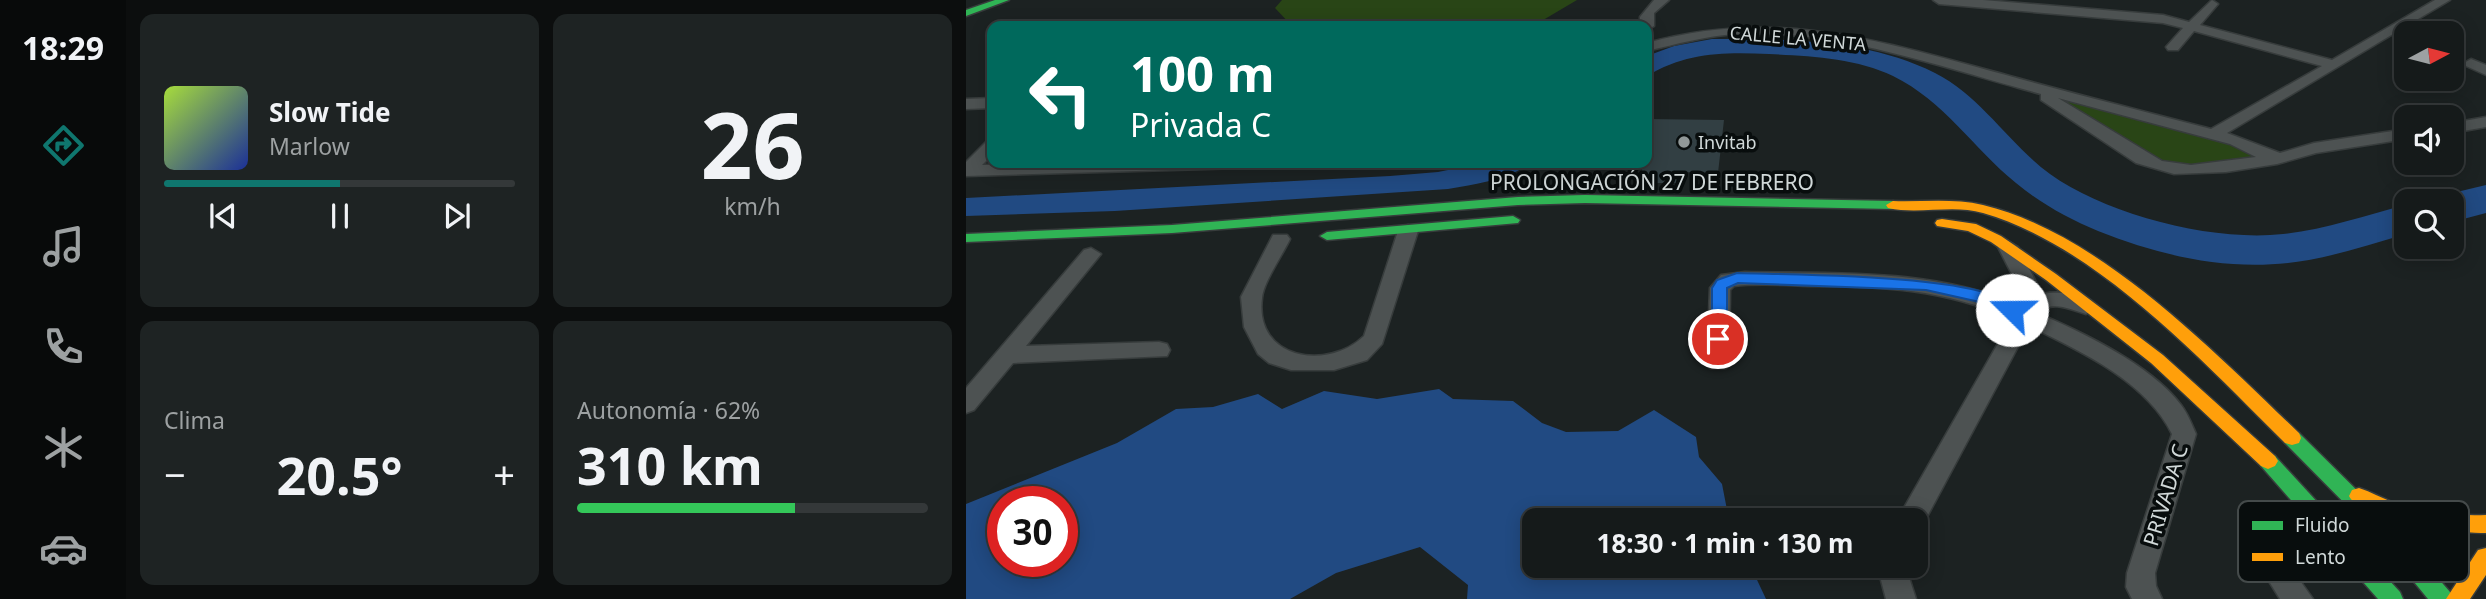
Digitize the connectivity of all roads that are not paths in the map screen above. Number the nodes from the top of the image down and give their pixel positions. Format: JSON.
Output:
{"nodes":[{"id":1,"x":1004,"y":0,"type":"edge"},
{"id":2,"x":1663,"y":0,"type":"edge"},
{"id":3,"x":1939,"y":0,"type":"edge"},
{"id":4,"x":2444,"y":0,"type":"edge"},
{"id":5,"x":2212,"y":4,"type":"dead end"},
{"id":6,"x":966,"y":13,"type":"edge"},
{"id":7,"x":1646,"y":21,"type":"edge"},
{"id":8,"x":2192,"y":26,"type":"junction"},
{"id":9,"x":1652,"y":44,"type":"edge"},
{"id":10,"x":2173,"y":47,"type":"dead end"},
{"id":11,"x":2471,"y":63,"type":"dead end"},
{"id":12,"x":2332,"y":64,"type":"junction"},
{"id":13,"x":2486,"y":71,"type":"edge"},
{"id":14,"x":2030,"y":86,"type":"junction"},
{"id":15,"x":987,"y":103,"type":"edge"},
{"id":16,"x":966,"y":104,"type":"edge"},
{"id":17,"x":2486,"y":122,"type":"edge"},
{"id":18,"x":2464,"y":126,"type":"edge"},
{"id":19,"x":2213,"y":135,"type":"junction"},
{"id":20,"x":2394,"y":136,"type":"edge"},
{"id":21,"x":2236,"y":141,"type":"junction"},
{"id":22,"x":2314,"y":148,"type":"junction"},
{"id":23,"x":987,"y":151,"type":"edge"},
{"id":24,"x":2284,"y":158,"type":"junction"},
{"id":25,"x":1069,"y":168,"type":"edge"},
{"id":26,"x":966,"y":171,"type":"edge"},
{"id":27,"x":1518,"y":201,"type":"junction"},
{"id":28,"x":1764,"y":202,"type":"junction"},
{"id":29,"x":1765,"y":223,"type":"dead end"},
{"id":30,"x":1922,"y":223,"type":"dead end"},
{"id":31,"x":1408,"y":231,"type":"junction"},
{"id":32,"x":966,"y":238,"type":"edge"},
{"id":33,"x":1286,"y":239,"type":"joint"},
{"id":34,"x":2008,"y":247,"type":"junction"},
{"id":35,"x":1098,"y":253,"type":"joint"},
{"id":36,"x":1067,"y":255,"type":"dead end"},
{"id":37,"x":2094,"y":311,"type":"junction"},
{"id":38,"x":2027,"y":312,"type":"junction"},
{"id":39,"x":1159,"y":350,"type":"dead end"},
{"id":40,"x":1010,"y":355,"type":"junction"},
{"id":41,"x":1718,"y":362,"type":"dead end"},
{"id":42,"x":966,"y":404,"type":"edge"},
{"id":43,"x":2334,"y":478,"type":"junction"},
{"id":44,"x":2294,"y":487,"type":"junction"},
{"id":45,"x":2304,"y":501,"type":"edge"},
{"id":46,"x":2306,"y":501,"type":"edge"},
{"id":47,"x":2356,"y":501,"type":"edge"},
{"id":48,"x":2369,"y":501,"type":"edge"},
{"id":49,"x":1918,"y":508,"type":"edge"},
{"id":50,"x":2486,"y":557,"type":"edge"},
{"id":51,"x":1895,"y":578,"type":"edge"},
{"id":52,"x":2285,"y":582,"type":"edge"},
{"id":53,"x":2361,"y":582,"type":"edge"},
{"id":54,"x":2377,"y":582,"type":"edge"},
{"id":55,"x":2428,"y":582,"type":"edge"},
{"id":56,"x":2469,"y":582,"type":"edge"},
{"id":57,"x":2469,"y":582,"type":"edge"},
{"id":58,"x":1901,"y":599,"type":"edge"},
{"id":59,"x":2147,"y":599,"type":"edge"},
{"id":60,"x":2298,"y":599,"type":"edge"},
{"id":61,"x":2370,"y":599,"type":"edge"},
{"id":62,"x":2392,"y":599,"type":"edge"},
{"id":63,"x":2442,"y":599,"type":"edge"},
{"id":64,"x":2457,"y":599,"type":"edge"}],
"edges":[{"from":1,"to":6,"type":"street"},
{"from":2,"to":7,"type":"street"},
{"from":3,"to":8,"type":"street"},
{"from":4,"to":12,"type":"street"},
{"from":5,"to":8,"type":"street"},
{"from":8,"to":10,"type":"street"},
{"from":8,"to":12,"type":"street"},
{"from":9,"to":14,"type":"street","name":"CALLE LA VENTA"},
{"from":11,"to":13,"type":"street"},
{"from":12,"to":19,"type":"street"},
{"from":14,"to":19,"type":"street","name":"CALLE LA VENTA"},
{"from":14,"to":24,"type":"street","name":"CALLE LA VENTA"},
{"from":15,"to":16,"type":"street"},
{"from":17,"to":18,"type":"street"},
{"from":19,"to":21,"type":"street","name":"CALLE LA VENTA"},
{"from":20,"to":22,"type":"street","name":"CALLE LA VENTA"},
{"from":21,"to":22,"type":"street","name":"CALLE LA VENTA"},
{"from":21,"to":24,"type":"street","name":"CALLE LA VENTA"},
{"from":22,"to":24,"type":"street","name":"CALLE LA VENTA"},
{"from":23,"to":26,"type":"street"},
{"from":25,"to":26,"type":"street"},
{"from":27,"to":28,"type":"street","name":"PROLONGACIÓN 27 DE FEBRERO"},
{"from":27,"to":31,"type":"street","name":"PROLONGACIÓN 27 DE FEBRERO"},
{"from":27,"to":32,"type":"street","name":"PROLONGACIÓN 27 DE FEBRERO"},
{"from":28,"to":29,"type":"street"},
{"from":28,"to":43,"type":"street","name":"PROLONGACIÓN 27 DE FEBRERO"},
{"from":30,"to":34,"type":"street"},
{"from":31,"to":33,"type":"street","name":"PROLONGACIÓN 27 DE FEBRERO"},
{"from":31,"to":33,"type":"street"},
{"from":34,"to":37,"type":"street"},
{"from":34,"to":38,"type":"street"},
{"from":35,"to":36,"type":"street"},
{"from":35,"to":40,"type":"street"},
{"from":37,"to":38,"type":"street"},
{"from":37,"to":44,"type":"street"},
{"from":38,"to":41,"type":"street","name":"PRIVADA C"},
{"from":38,"to":49,"type":"street"},
{"from":38,"to":59,"type":"street","name":"PRIVADA C"},
{"from":39,"to":40,"type":"street"},
{"from":40,"to":42,"type":"street"},
{"from":43,"to":47,"type":"street","name":"PROLONGACIÓN 27 DE FEBRERO"},
{"from":43,"to":48,"type":"street"},
{"from":44,"to":45,"type":"street"},
{"from":44,"to":46,"type":"street"},
{"from":50,"to":56,"type":"street"},
{"from":51,"to":58,"type":"street"},
{"from":52,"to":60,"type":"street"},
{"from":53,"to":61,"type":"street"},
{"from":54,"to":62,"type":"street"},
{"from":55,"to":63,"type":"street","name":"PROLONGACIÓN 27 DE FEBRERO"},
{"from":57,"to":64,"type":"street"}]}
